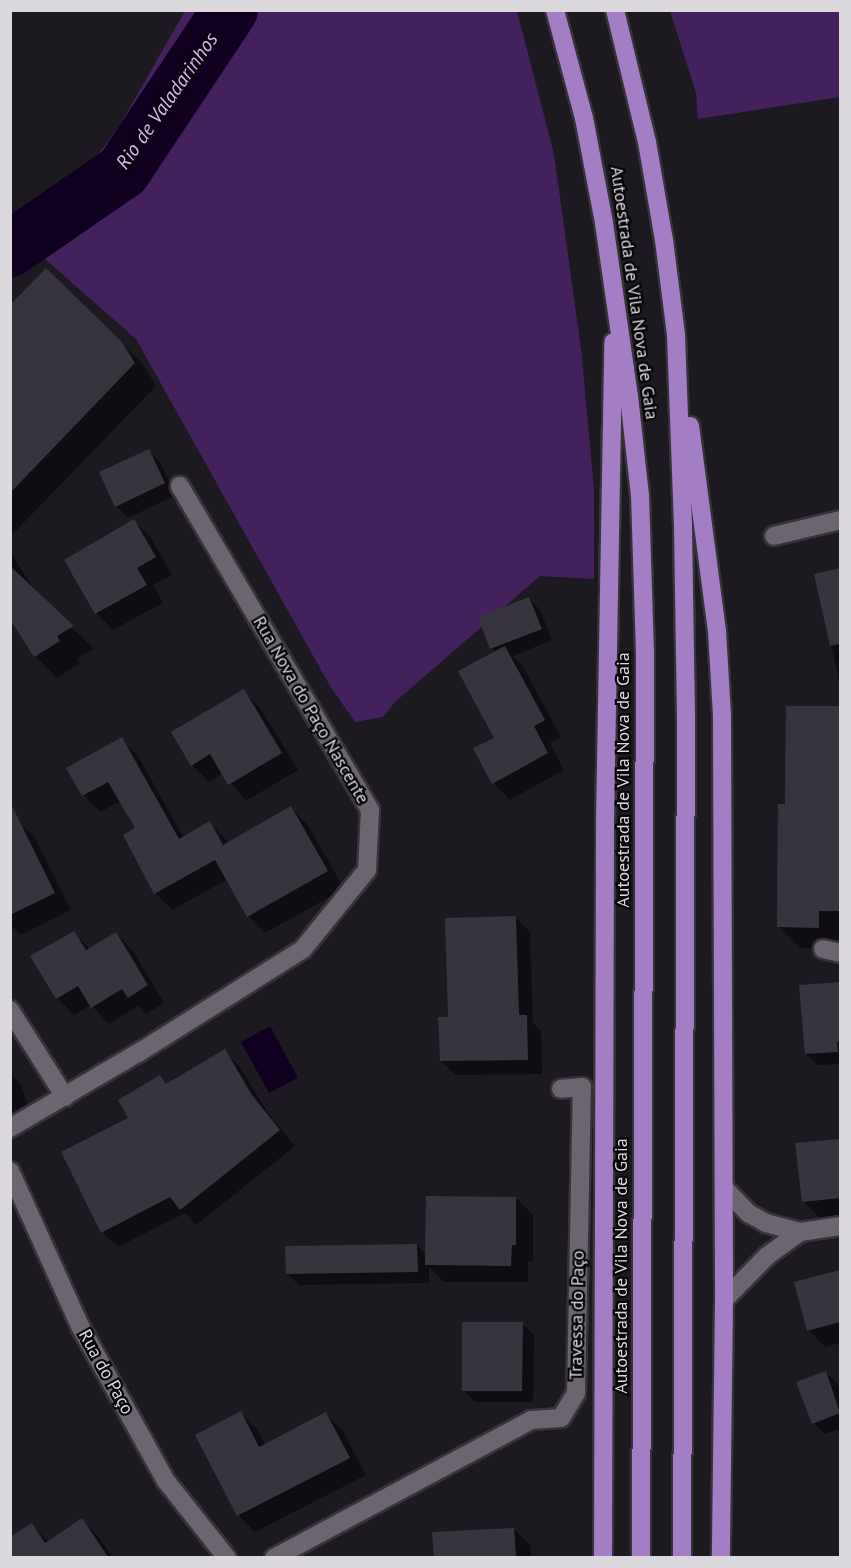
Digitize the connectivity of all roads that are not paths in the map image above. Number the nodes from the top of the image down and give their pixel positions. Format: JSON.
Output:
{"nodes":[{"id":1,"x":555,"y":10,"type":"edge"},
{"id":2,"x":615,"y":10,"type":"edge"},
{"id":3,"x":613,"y":286,"type":"junction"},
{"id":4,"x":676,"y":335,"type":"junction"},
{"id":5,"x":180,"y":486,"type":"dead end"},
{"id":6,"x":840,"y":519,"type":"edge"},
{"id":7,"x":774,"y":536,"type":"dead end"},
{"id":8,"x":10,"y":1010,"type":"edge"},
{"id":9,"x":561,"y":1089,"type":"dead end"},
{"id":10,"x":65,"y":1097,"type":"junction"},
{"id":11,"x":10,"y":1128,"type":"edge"},
{"id":12,"x":10,"y":1171,"type":"edge"},
{"id":13,"x":724,"y":1188,"type":"junction"},
{"id":14,"x":840,"y":1227,"type":"edge"},
{"id":15,"x":800,"y":1232,"type":"junction"},
{"id":16,"x":724,"y":1300,"type":"junction"},
{"id":17,"x":227,"y":1557,"type":"edge"},
{"id":18,"x":274,"y":1557,"type":"edge"},
{"id":19,"x":603,"y":1557,"type":"edge"},
{"id":20,"x":641,"y":1557,"type":"edge"},
{"id":21,"x":682,"y":1557,"type":"edge"},
{"id":22,"x":721,"y":1557,"type":"edge"}],
"edges":[{"from":1,"to":3,"type":"highway","name":"Autoestrada de Vila Nova de Gaia"},
{"from":2,"to":4,"type":"highway","name":"Autoestrada de Vila Nova de Gaia"},
{"from":3,"to":19,"type":"highway"},
{"from":3,"to":20,"type":"highway","name":"Autoestrada de Vila Nova de Gaia"},
{"from":4,"to":13,"type":"highway"},
{"from":4,"to":21,"type":"highway","name":"Autoestrada de Vila Nova de Gaia"},
{"from":5,"to":10,"type":"street","name":"Rua Nova do Paço Nascente"},
{"from":6,"to":7,"type":"street"},
{"from":8,"to":10,"type":"street"},
{"from":9,"to":18,"type":"street","name":"Travessa do Paço"},
{"from":10,"to":11,"type":"street","name":"Rua Nova do Paço Nascente"},
{"from":12,"to":17,"type":"street","name":"Rua do Paço"},
{"from":13,"to":15,"type":"street"},
{"from":13,"to":16,"type":"highway"},
{"from":14,"to":15,"type":"street"},
{"from":15,"to":16,"type":"street"},
{"from":16,"to":22,"type":"highway"}]}
